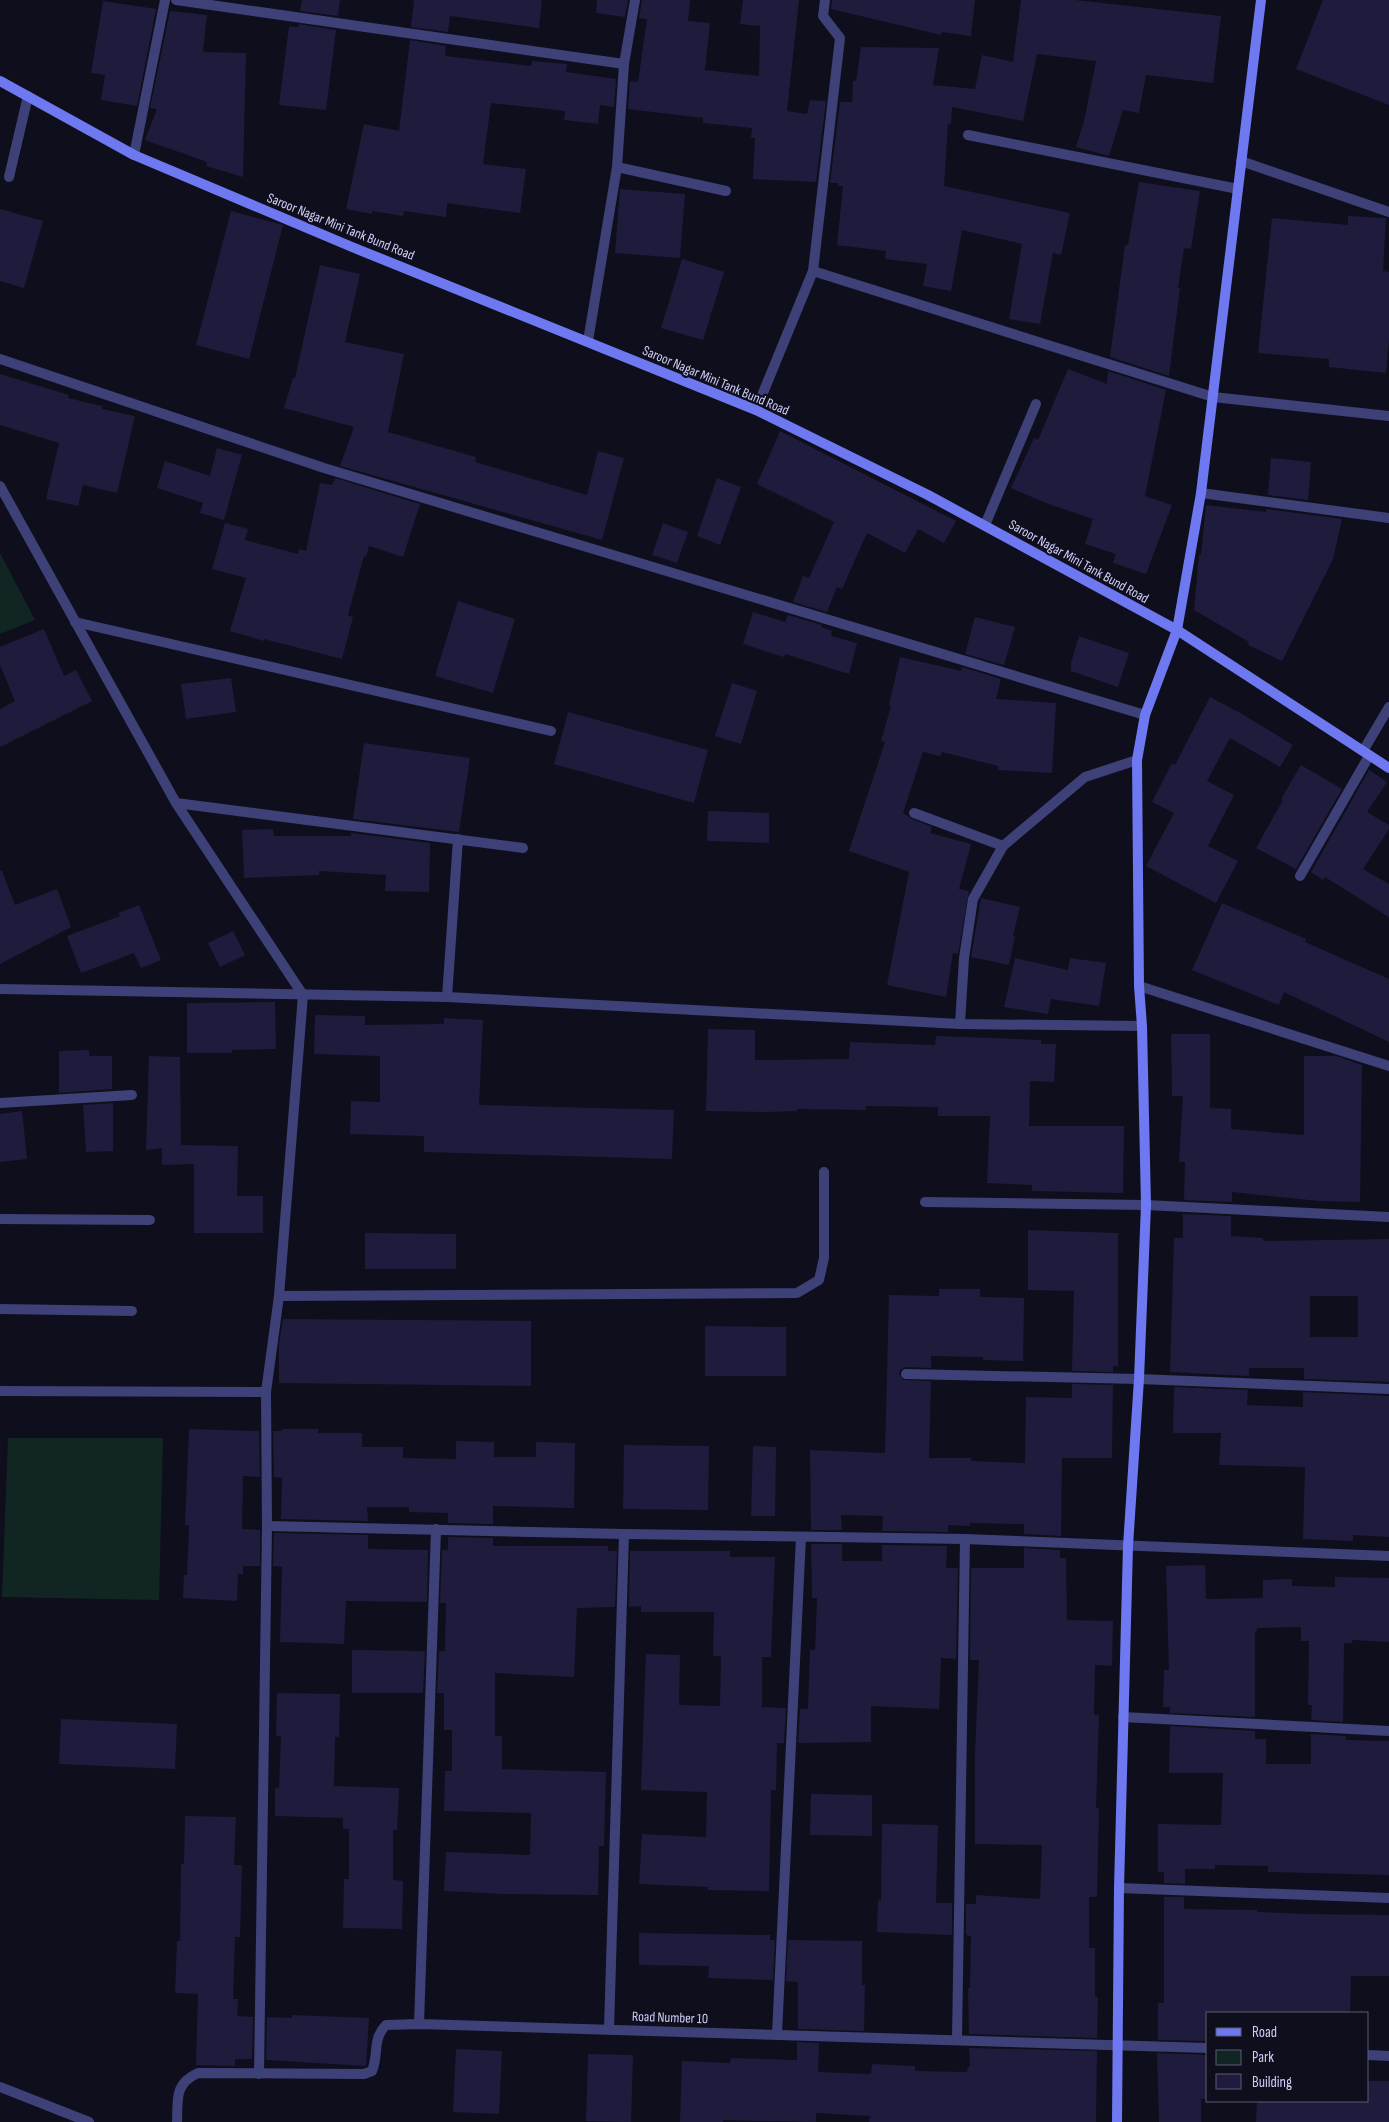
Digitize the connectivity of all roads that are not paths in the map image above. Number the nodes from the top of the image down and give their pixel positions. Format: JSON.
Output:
{"nodes":[{"id":1,"x":165,"y":0,"type":"edge"},
{"id":2,"x":176,"y":0,"type":"edge"},
{"id":3,"x":635,"y":0,"type":"edge"},
{"id":4,"x":825,"y":0,"type":"edge"},
{"id":5,"x":1261,"y":0,"type":"edge"},
{"id":6,"x":624,"y":64,"type":"junction"},
{"id":7,"x":0,"y":81,"type":"edge"},
{"id":8,"x":28,"y":96,"type":"junction"},
{"id":9,"x":968,"y":135,"type":"dead end"},
{"id":10,"x":134,"y":155,"type":"junction"},
{"id":11,"x":1242,"y":161,"type":"junction"},
{"id":12,"x":616,"y":167,"type":"junction"},
{"id":13,"x":9,"y":177,"type":"dead end"},
{"id":14,"x":1238,"y":189,"type":"junction"},
{"id":15,"x":726,"y":191,"type":"dead end"},
{"id":16,"x":1389,"y":212,"type":"edge"},
{"id":17,"x":813,"y":271,"type":"junction"},
{"id":18,"x":588,"y":341,"type":"junction"},
{"id":19,"x":0,"y":359,"type":"edge"},
{"id":20,"x":1213,"y":397,"type":"junction"},
{"id":21,"x":1036,"y":404,"type":"dead end"},
{"id":22,"x":756,"y":410,"type":"junction"},
{"id":23,"x":1389,"y":416,"type":"edge"},
{"id":24,"x":0,"y":486,"type":"edge"},
{"id":25,"x":1201,"y":493,"type":"junction"},
{"id":26,"x":1389,"y":518,"type":"edge"},
{"id":27,"x":985,"y":525,"type":"junction"},
{"id":28,"x":76,"y":622,"type":"junction"},
{"id":29,"x":1177,"y":630,"type":"junction"},
{"id":30,"x":1389,"y":707,"type":"edge"},
{"id":31,"x":1145,"y":715,"type":"junction"},
{"id":32,"x":551,"y":731,"type":"dead end"},
{"id":33,"x":1366,"y":753,"type":"junction"},
{"id":34,"x":1137,"y":760,"type":"junction"},
{"id":35,"x":1389,"y":768,"type":"edge"},
{"id":36,"x":176,"y":802,"type":"junction"},
{"id":37,"x":914,"y":812,"type":"dead end"},
{"id":38,"x":458,"y":839,"type":"junction"},
{"id":39,"x":1004,"y":846,"type":"junction"},
{"id":40,"x":523,"y":848,"type":"dead end"},
{"id":41,"x":1300,"y":876,"type":"dead end"},
{"id":42,"x":1139,"y":986,"type":"junction"},
{"id":43,"x":0,"y":989,"type":"edge"},
{"id":44,"x":304,"y":995,"type":"junction"},
{"id":45,"x":447,"y":997,"type":"junction"},
{"id":46,"x":960,"y":1024,"type":"junction"},
{"id":47,"x":1142,"y":1026,"type":"junction"},
{"id":48,"x":1389,"y":1066,"type":"edge"},
{"id":49,"x":132,"y":1096,"type":"dead end"},
{"id":50,"x":0,"y":1102,"type":"edge"},
{"id":51,"x":824,"y":1172,"type":"dead end"},
{"id":52,"x":925,"y":1202,"type":"dead end"},
{"id":53,"x":1146,"y":1205,"type":"junction"},
{"id":54,"x":1389,"y":1217,"type":"edge"},
{"id":55,"x":0,"y":1219,"type":"edge"},
{"id":56,"x":150,"y":1220,"type":"dead end"},
{"id":57,"x":279,"y":1296,"type":"junction"},
{"id":58,"x":0,"y":1309,"type":"edge"},
{"id":59,"x":132,"y":1311,"type":"dead end"},
{"id":60,"x":906,"y":1374,"type":"dead end"},
{"id":61,"x":1139,"y":1379,"type":"junction"},
{"id":62,"x":1389,"y":1389,"type":"edge"},
{"id":63,"x":0,"y":1391,"type":"edge"},
{"id":64,"x":266,"y":1392,"type":"junction"},
{"id":65,"x":266,"y":1526,"type":"junction"},
{"id":66,"x":436,"y":1529,"type":"junction"},
{"id":67,"x":624,"y":1534,"type":"junction"},
{"id":68,"x":801,"y":1537,"type":"junction"},
{"id":69,"x":965,"y":1539,"type":"junction"},
{"id":70,"x":1128,"y":1546,"type":"junction"},
{"id":71,"x":1389,"y":1556,"type":"edge"},
{"id":72,"x":1124,"y":1717,"type":"junction"},
{"id":73,"x":1389,"y":1731,"type":"edge"},
{"id":74,"x":1119,"y":1888,"type":"junction"},
{"id":75,"x":1389,"y":1898,"type":"edge"},
{"id":76,"x":419,"y":2024,"type":"junction"},
{"id":77,"x":608,"y":2029,"type":"junction"},
{"id":78,"x":777,"y":2034,"type":"junction"},
{"id":79,"x":957,"y":2039,"type":"junction"},
{"id":80,"x":1117,"y":2044,"type":"junction"},
{"id":81,"x":1206,"y":2048,"type":"edge"},
{"id":82,"x":1369,"y":2055,"type":"edge"},
{"id":83,"x":1389,"y":2056,"type":"edge"},
{"id":84,"x":258,"y":2074,"type":"junction"},
{"id":85,"x":0,"y":2087,"type":"edge"},
{"id":86,"x":89,"y":2122,"type":"edge"},
{"id":87,"x":177,"y":2122,"type":"edge"},
{"id":88,"x":1117,"y":2122,"type":"edge"}],
"edges":[{"from":1,"to":10,"type":"street"},
{"from":2,"to":6,"type":"street"},
{"from":3,"to":6,"type":"street"},
{"from":4,"to":17,"type":"street"},
{"from":5,"to":11,"type":"street"},
{"from":6,"to":12,"type":"street"},
{"from":7,"to":8,"type":"street","name":"Saroor Nagar Mini Tank Bund Road"},
{"from":8,"to":10,"type":"street","name":"Saroor Nagar Mini Tank Bund Road"},
{"from":8,"to":13,"type":"street"},
{"from":9,"to":14,"type":"street"},
{"from":10,"to":18,"type":"street","name":"Saroor Nagar Mini Tank Bund Road"},
{"from":11,"to":14,"type":"street"},
{"from":11,"to":16,"type":"street"},
{"from":12,"to":15,"type":"street"},
{"from":12,"to":18,"type":"street"},
{"from":14,"to":20,"type":"street"},
{"from":17,"to":20,"type":"street"},
{"from":17,"to":22,"type":"street"},
{"from":18,"to":22,"type":"street","name":"Saroor Nagar Mini Tank Bund Road"},
{"from":19,"to":31,"type":"street"},
{"from":20,"to":23,"type":"street"},
{"from":20,"to":25,"type":"street"},
{"from":21,"to":27,"type":"street"},
{"from":22,"to":27,"type":"street","name":"Saroor Nagar Mini Tank Bund Road"},
{"from":24,"to":28,"type":"street"},
{"from":25,"to":26,"type":"street"},
{"from":25,"to":29,"type":"street"},
{"from":27,"to":29,"type":"street","name":"Saroor Nagar Mini Tank Bund Road"},
{"from":28,"to":32,"type":"street"},
{"from":28,"to":36,"type":"street"},
{"from":29,"to":31,"type":"street"},
{"from":29,"to":33,"type":"street","name":"Saroor Nagar Mini Tank Bund Road"},
{"from":30,"to":33,"type":"street"},
{"from":31,"to":34,"type":"street"},
{"from":33,"to":35,"type":"street","name":"Saroor Nagar Mini Tank Bund Road"},
{"from":33,"to":41,"type":"street"},
{"from":34,"to":39,"type":"street"},
{"from":34,"to":42,"type":"street"},
{"from":36,"to":38,"type":"street"},
{"from":36,"to":44,"type":"street"},
{"from":37,"to":39,"type":"street"},
{"from":38,"to":40,"type":"street"},
{"from":38,"to":45,"type":"street"},
{"from":39,"to":46,"type":"street"},
{"from":42,"to":47,"type":"street"},
{"from":42,"to":48,"type":"street"},
{"from":43,"to":44,"type":"street"},
{"from":44,"to":45,"type":"street"},
{"from":44,"to":57,"type":"street"},
{"from":45,"to":46,"type":"street"},
{"from":46,"to":47,"type":"street"},
{"from":47,"to":53,"type":"street"},
{"from":49,"to":50,"type":"street"},
{"from":51,"to":57,"type":"street"},
{"from":52,"to":53,"type":"street"},
{"from":53,"to":54,"type":"street"},
{"from":53,"to":61,"type":"street"},
{"from":55,"to":56,"type":"street"},
{"from":57,"to":64,"type":"street"},
{"from":58,"to":59,"type":"street"},
{"from":60,"to":61,"type":"street"},
{"from":61,"to":62,"type":"street"},
{"from":61,"to":70,"type":"street"},
{"from":63,"to":64,"type":"street"},
{"from":64,"to":65,"type":"street"},
{"from":65,"to":66,"type":"street"},
{"from":65,"to":84,"type":"street"},
{"from":66,"to":67,"type":"street"},
{"from":66,"to":76,"type":"street"},
{"from":67,"to":68,"type":"street"},
{"from":67,"to":77,"type":"street"},
{"from":68,"to":69,"type":"street"},
{"from":68,"to":78,"type":"street"},
{"from":69,"to":70,"type":"street"},
{"from":69,"to":79,"type":"street"},
{"from":70,"to":71,"type":"street"},
{"from":70,"to":72,"type":"street"},
{"from":72,"to":73,"type":"street"},
{"from":72,"to":74,"type":"street"},
{"from":74,"to":75,"type":"street"},
{"from":74,"to":80,"type":"street"},
{"from":76,"to":77,"type":"street","name":"Road Number 10"},
{"from":76,"to":84,"type":"street","name":"Road Number 10"},
{"from":77,"to":78,"type":"street","name":"Road Number 10"},
{"from":78,"to":79,"type":"street","name":"Road Number 10"},
{"from":79,"to":80,"type":"street","name":"Road Number 10"},
{"from":80,"to":81,"type":"street","name":"Road Number 10"},
{"from":80,"to":88,"type":"street"},
{"from":82,"to":83,"type":"street"},
{"from":84,"to":87,"type":"street"},
{"from":85,"to":86,"type":"street"}]}
